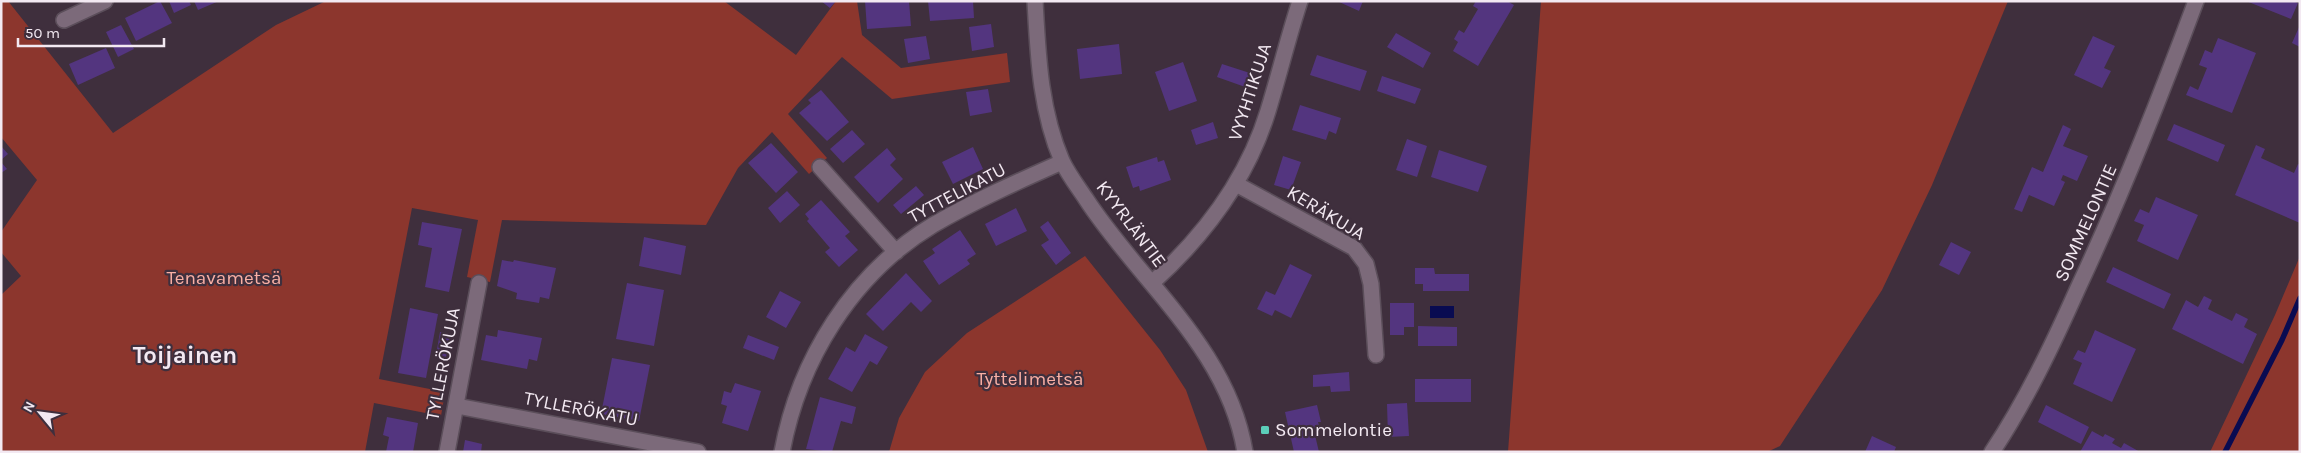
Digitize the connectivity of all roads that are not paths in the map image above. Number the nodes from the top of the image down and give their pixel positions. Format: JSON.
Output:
{"nodes":[{"id":1,"x":104,"y":1,"type":"edge"},
{"id":2,"x":1035,"y":1,"type":"edge"},
{"id":3,"x":1300,"y":1,"type":"edge"},
{"id":4,"x":2196,"y":1,"type":"edge"},
{"id":5,"x":64,"y":20,"type":"dead end"},
{"id":6,"x":1062,"y":162,"type":"junction"},
{"id":7,"x":820,"y":167,"type":"dead end"},
{"id":8,"x":1236,"y":184,"type":"junction"},
{"id":9,"x":896,"y":252,"type":"junction"},
{"id":10,"x":479,"y":283,"type":"dead end"},
{"id":11,"x":1152,"y":283,"type":"junction"},
{"id":12,"x":1376,"y":354,"type":"dead end"},
{"id":13,"x":457,"y":406,"type":"junction"},
{"id":14,"x":447,"y":452,"type":"edge"},
{"id":15,"x":698,"y":452,"type":"edge"},
{"id":16,"x":782,"y":452,"type":"edge"},
{"id":17,"x":1245,"y":452,"type":"edge"},
{"id":18,"x":1992,"y":452,"type":"edge"}],
"edges":[{"from":1,"to":5,"type":"street"},
{"from":2,"to":6,"type":"street","name":"KYYRLÄNTIE"},
{"from":3,"to":8,"type":"street","name":"VYYHTIKUJA"},
{"from":4,"to":18,"type":"street","name":"SOMMELONTIE"},
{"from":6,"to":9,"type":"street","name":"TYTTELIKATU"},
{"from":6,"to":11,"type":"street","name":"KYYRLÄNTIE"},
{"from":7,"to":9,"type":"street"},
{"from":8,"to":11,"type":"street","name":"VYYHTIKUJA"},
{"from":8,"to":12,"type":"street","name":"KERÄKUJA"},
{"from":9,"to":16,"type":"street","name":"TYTTELIKATU"},
{"from":10,"to":13,"type":"street","name":"TYLLERÖKUJA"},
{"from":11,"to":17,"type":"street","name":"KYYRLÄNTIE"},
{"from":13,"to":14,"type":"street","name":"TYLLERÖKUJA"},
{"from":13,"to":15,"type":"street","name":"TYLLERÖKATU"}]}
